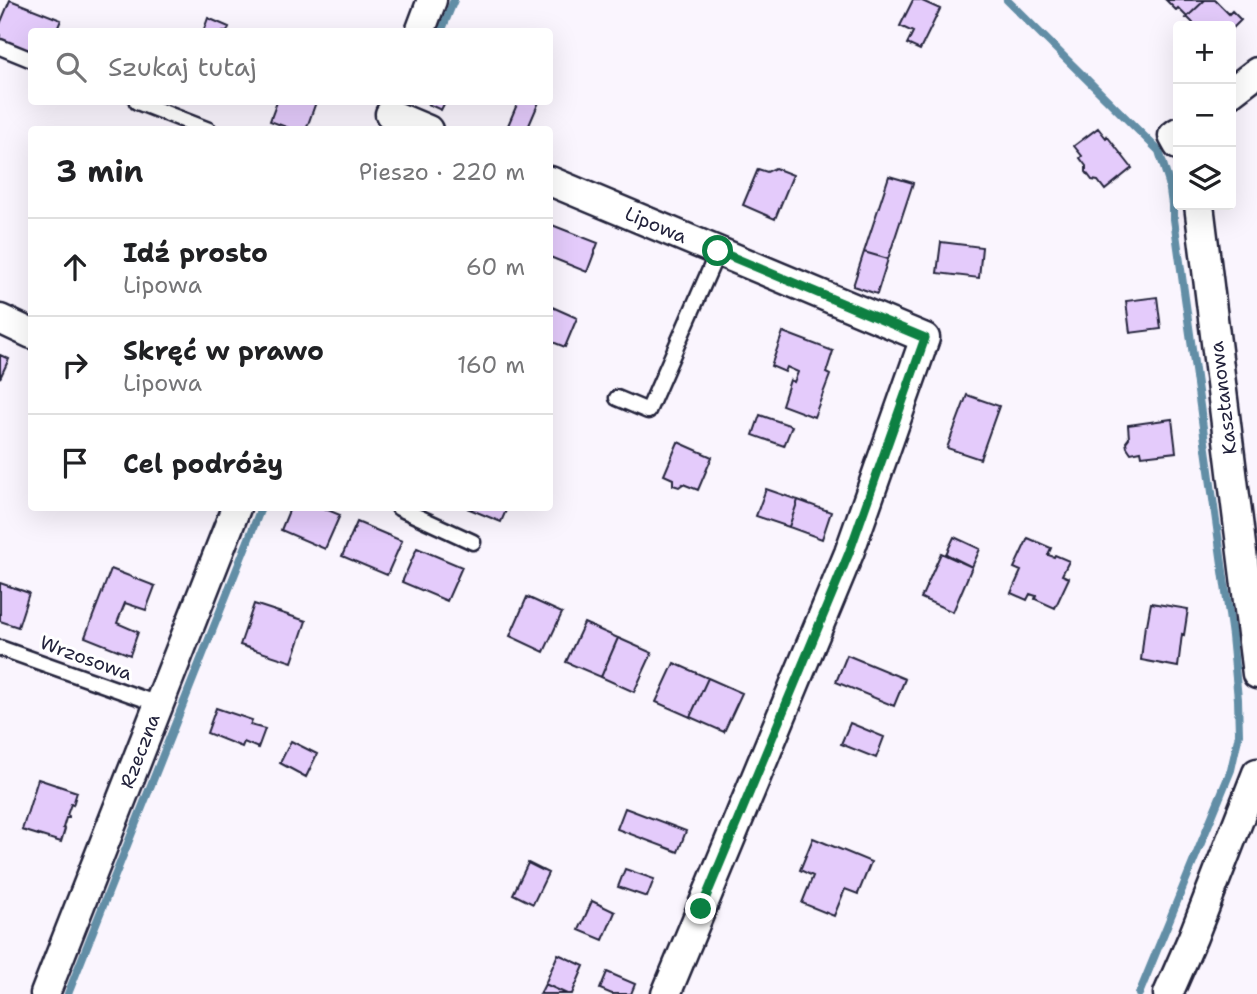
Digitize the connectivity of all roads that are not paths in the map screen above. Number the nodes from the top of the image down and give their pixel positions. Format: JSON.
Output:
{"nodes":[{"id":1,"x":432,"y":0,"type":"edge"},
{"id":2,"x":422,"y":28,"type":"edge"},
{"id":3,"x":0,"y":47,"type":"edge"},
{"id":4,"x":28,"y":58,"type":"edge"},
{"id":5,"x":1257,"y":72,"type":"edge"},
{"id":6,"x":1236,"y":88,"type":"edge"},
{"id":7,"x":145,"y":105,"type":"edge"},
{"id":8,"x":390,"y":115,"type":"edge"},
{"id":9,"x":199,"y":126,"type":"edge"},
{"id":10,"x":418,"y":126,"type":"edge"},
{"id":11,"x":553,"y":182,"type":"edge"},
{"id":12,"x":1200,"y":210,"type":"edge"},
{"id":13,"x":718,"y":251,"type":"junction"},
{"id":14,"x":0,"y":319,"type":"edge"},
{"id":15,"x":28,"y":332,"type":"edge"},
{"id":16,"x":617,"y":398,"type":"dead end"},
{"id":17,"x":235,"y":511,"type":"edge"},
{"id":18,"x":405,"y":511,"type":"edge"},
{"id":19,"x":472,"y":542,"type":"dead end"},
{"id":20,"x":0,"y":648,"type":"edge"},
{"id":21,"x":1257,"y":674,"type":"edge"},
{"id":22,"x":158,"y":704,"type":"junction"},
{"id":23,"x":1257,"y":773,"type":"edge"},
{"id":24,"x":45,"y":994,"type":"edge"},
{"id":25,"x":666,"y":994,"type":"edge"},
{"id":26,"x":1168,"y":994,"type":"edge"}],
"edges":[{"from":1,"to":2,"type":"street"},
{"from":3,"to":4,"type":"lane"},
{"from":5,"to":6,"type":"street"},
{"from":7,"to":9,"type":"lane"},
{"from":8,"to":10,"type":"street"},
{"from":11,"to":13,"type":"street","name":"Lipowa"},
{"from":12,"to":21,"type":"street","name":"Kasztanowa"},
{"from":13,"to":16,"type":"lane"},
{"from":13,"to":25,"type":"street","name":"Lipowa"},
{"from":14,"to":15,"type":"street"},
{"from":17,"to":22,"type":"street","name":"Rzeczna"},
{"from":18,"to":19,"type":"lane"},
{"from":20,"to":22,"type":"lane","name":"Wrzosowa"},
{"from":22,"to":24,"type":"street","name":"Rzeczna"},
{"from":23,"to":26,"type":"street"}]}
